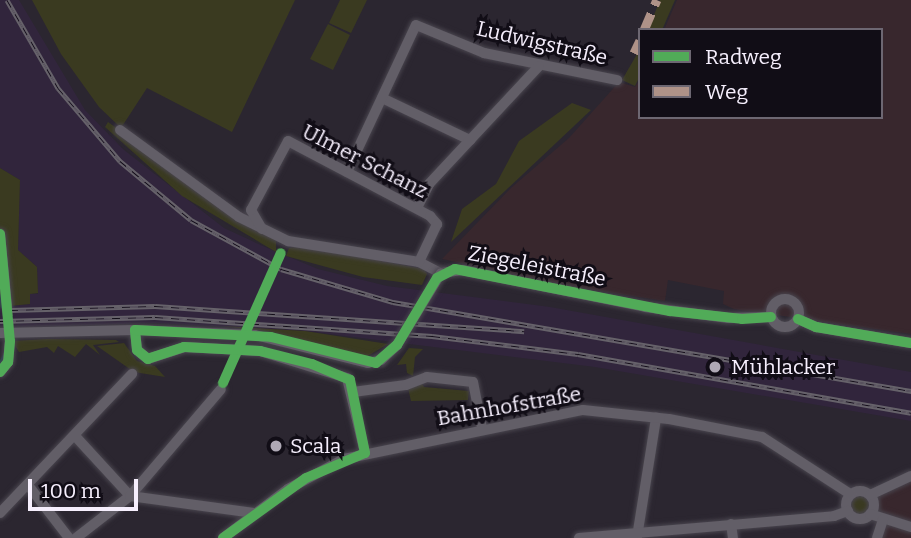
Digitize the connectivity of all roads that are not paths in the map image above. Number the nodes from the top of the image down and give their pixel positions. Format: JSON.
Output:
{"nodes":[{"id":1,"x":539,"y":66,"type":"junction"},
{"id":2,"x":617,"y":80,"type":"dead end"},
{"id":3,"x":382,"y":98,"type":"junction"},
{"id":4,"x":120,"y":131,"type":"dead end"},
{"id":5,"x":470,"y":140,"type":"junction"},
{"id":6,"x":347,"y":172,"type":"junction"},
{"id":7,"x":417,"y":208,"type":"junction"},
{"id":8,"x":262,"y":230,"type":"junction"},
{"id":9,"x":0,"y":234,"type":"edge"},
{"id":10,"x":419,"y":262,"type":"junction"},
{"id":11,"x":441,"y":273,"type":"junction"},
{"id":12,"x":7,"y":306,"type":"dead end"},
{"id":13,"x":771,"y":317,"type":"junction"},
{"id":14,"x":798,"y":319,"type":"junction"},
{"id":15,"x":135,"y":330,"type":"junction"},
{"id":16,"x":0,"y":333,"type":"edge"},
{"id":17,"x":10,"y":341,"type":"tunnel mouth"},
{"id":18,"x":911,"y":343,"type":"edge"},
{"id":19,"x":0,"y":372,"type":"edge"},
{"id":20,"x":132,"y":374,"type":"dead end"},
{"id":21,"x":221,"y":389,"type":"dead end"},
{"id":22,"x":353,"y":392,"type":"junction"},
{"id":23,"x":656,"y":418,"type":"junction"},
{"id":24,"x":482,"y":428,"type":"junction"},
{"id":25,"x":75,"y":437,"type":"junction"},
{"id":26,"x":365,"y":453,"type":"junction"},
{"id":27,"x":911,"y":476,"type":"edge"},
{"id":28,"x":28,"y":485,"type":"junction"},
{"id":29,"x":850,"y":494,"type":"junction"},
{"id":30,"x":870,"y":495,"type":"junction"},
{"id":31,"x":130,"y":496,"type":"junction"},
{"id":32,"x":848,"y":511,"type":"junction"},
{"id":33,"x":0,"y":513,"type":"edge"},
{"id":34,"x":254,"y":513,"type":"junction"},
{"id":35,"x":870,"y":514,"type":"junction"},
{"id":36,"x":883,"y":519,"type":"junction"},
{"id":37,"x":731,"y":524,"type":"junction"},
{"id":38,"x":911,"y":527,"type":"edge"},
{"id":39,"x":637,"y":535,"type":"edge"},
{"id":40,"x":68,"y":538,"type":"edge"},
{"id":41,"x":76,"y":538,"type":"edge"},
{"id":42,"x":223,"y":538,"type":"edge"},
{"id":43,"x":579,"y":538,"type":"edge"},
{"id":44,"x":733,"y":538,"type":"edge"},
{"id":45,"x":877,"y":538,"type":"edge"}],
"edges":[{"from":1,"to":2,"type":"street","name":"Ludwigstraße"},
{"from":1,"to":3,"type":"street","name":"Ludwigstraße"},
{"from":1,"to":5,"type":"street"},
{"from":3,"to":5,"type":"street"},
{"from":3,"to":6,"type":"street","name":"Ludwigstraße"},
{"from":4,"to":8,"type":"street","name":"Ziegeleistraße"},
{"from":5,"to":7,"type":"street"},
{"from":6,"to":7,"type":"street","name":"Ulmer Schanz"},
{"from":6,"to":8,"type":"street","name":"Ulmer Schanz"},
{"from":7,"to":10,"type":"street","name":"Ulmer Schanz"},
{"from":8,"to":10,"type":"street","name":"Ziegeleistraße"},
{"from":9,"to":12,"type":"street"},
{"from":10,"to":11,"type":"street","name":"Ziegeleistraße"},
{"from":11,"to":13,"type":"street","name":"Ziegeleistraße"},
{"from":11,"to":15,"type":"street","name":"Ziegeleistraße","bridge":true},
{"from":13,"to":14,"type":"street","name":"Ziegeleistraße"},
{"from":13,"to":14,"type":"street","name":"Ziegeleistraße"},
{"from":14,"to":18,"type":"street","name":"Ziegeleistraße"},
{"from":15,"to":16,"type":"street","name":"Ziegeleistraße"},
{"from":15,"to":22,"type":"street"},
{"from":17,"to":19,"type":"street"},
{"from":20,"to":25,"type":"street"},
{"from":21,"to":31,"type":"street"},
{"from":22,"to":24,"type":"street"},
{"from":22,"to":26,"type":"street"},
{"from":23,"to":24,"type":"street","name":"Bahnhofstraße"},
{"from":23,"to":29,"type":"street","name":"Bahnhofstraße"},
{"from":23,"to":39,"type":"street"},
{"from":24,"to":26,"type":"street","name":"Bahnhofstraße"},
{"from":25,"to":28,"type":"street"},
{"from":25,"to":31,"type":"street"},
{"from":26,"to":34,"type":"street","name":"Bahnhofstraße"},
{"from":27,"to":30,"type":"street"},
{"from":28,"to":33,"type":"street"},
{"from":28,"to":40,"type":"street"},
{"from":29,"to":30,"type":"street"},
{"from":29,"to":32,"type":"street"},
{"from":30,"to":35,"type":"street"},
{"from":31,"to":34,"type":"street"},
{"from":31,"to":41,"type":"street"},
{"from":32,"to":35,"type":"street"},
{"from":32,"to":37,"type":"street"},
{"from":34,"to":42,"type":"street","name":"Bahnhofstraße"},
{"from":35,"to":36,"type":"street"},
{"from":36,"to":38,"type":"street"},
{"from":36,"to":45,"type":"street"},
{"from":37,"to":39,"type":"street"},
{"from":37,"to":44,"type":"street"},
{"from":39,"to":43,"type":"street"}]}
